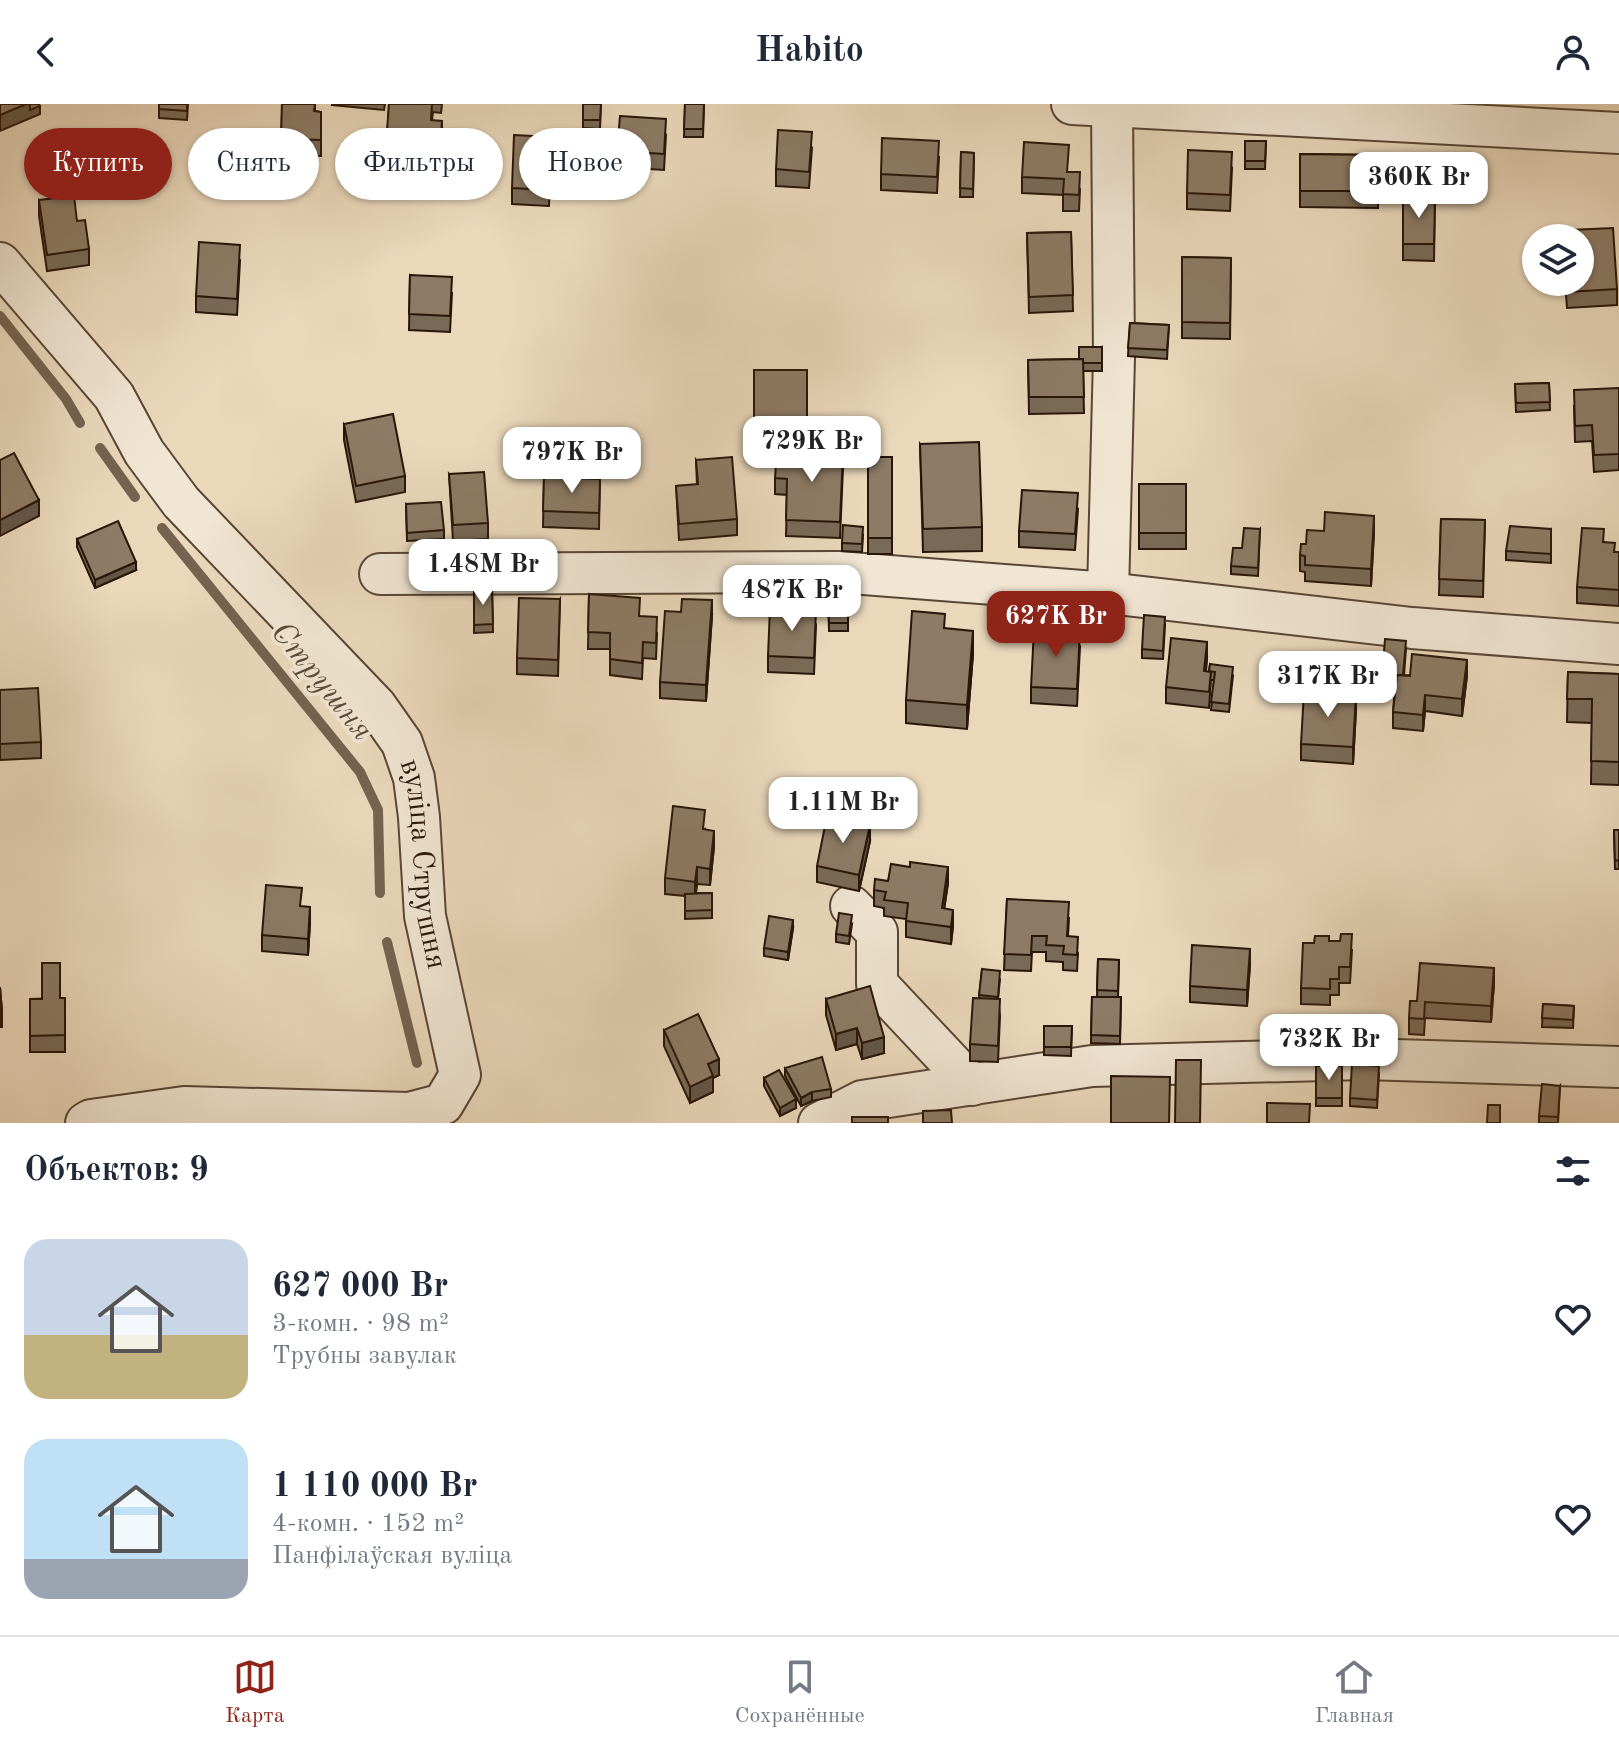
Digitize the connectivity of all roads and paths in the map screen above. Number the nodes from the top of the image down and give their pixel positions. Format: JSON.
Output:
{"nodes":[{"id":1,"x":1072,"y":104,"type":"edge"},
{"id":2,"x":1112,"y":107,"type":"junction"},
{"id":3,"x":1619,"y":133,"type":"edge"},
{"id":4,"x":0,"y":263,"type":"edge"},
{"id":5,"x":380,"y":574,"type":"dead end"},
{"id":6,"x":1108,"y":593,"type":"junction"},
{"id":7,"x":1619,"y":644,"type":"edge"},
{"id":8,"x":851,"y":906,"type":"dead end"},
{"id":9,"x":1619,"y":1067,"type":"edge"},
{"id":10,"x":972,"y":1085,"type":"junction"},
{"id":11,"x":86,"y":1123,"type":"edge"},
{"id":12,"x":819,"y":1123,"type":"edge"}],
"edges":[{"from":1,"to":2,"type":"street"},
{"from":2,"to":3,"type":"street"},
{"from":2,"to":6,"type":"street"},
{"from":4,"to":11,"type":"street","name":"вуліца Струшня"},
{"from":5,"to":6,"type":"street"},
{"from":6,"to":7,"type":"street"},
{"from":8,"to":10,"type":"street"},
{"from":9,"to":10,"type":"street"},
{"from":10,"to":12,"type":"street"}]}
